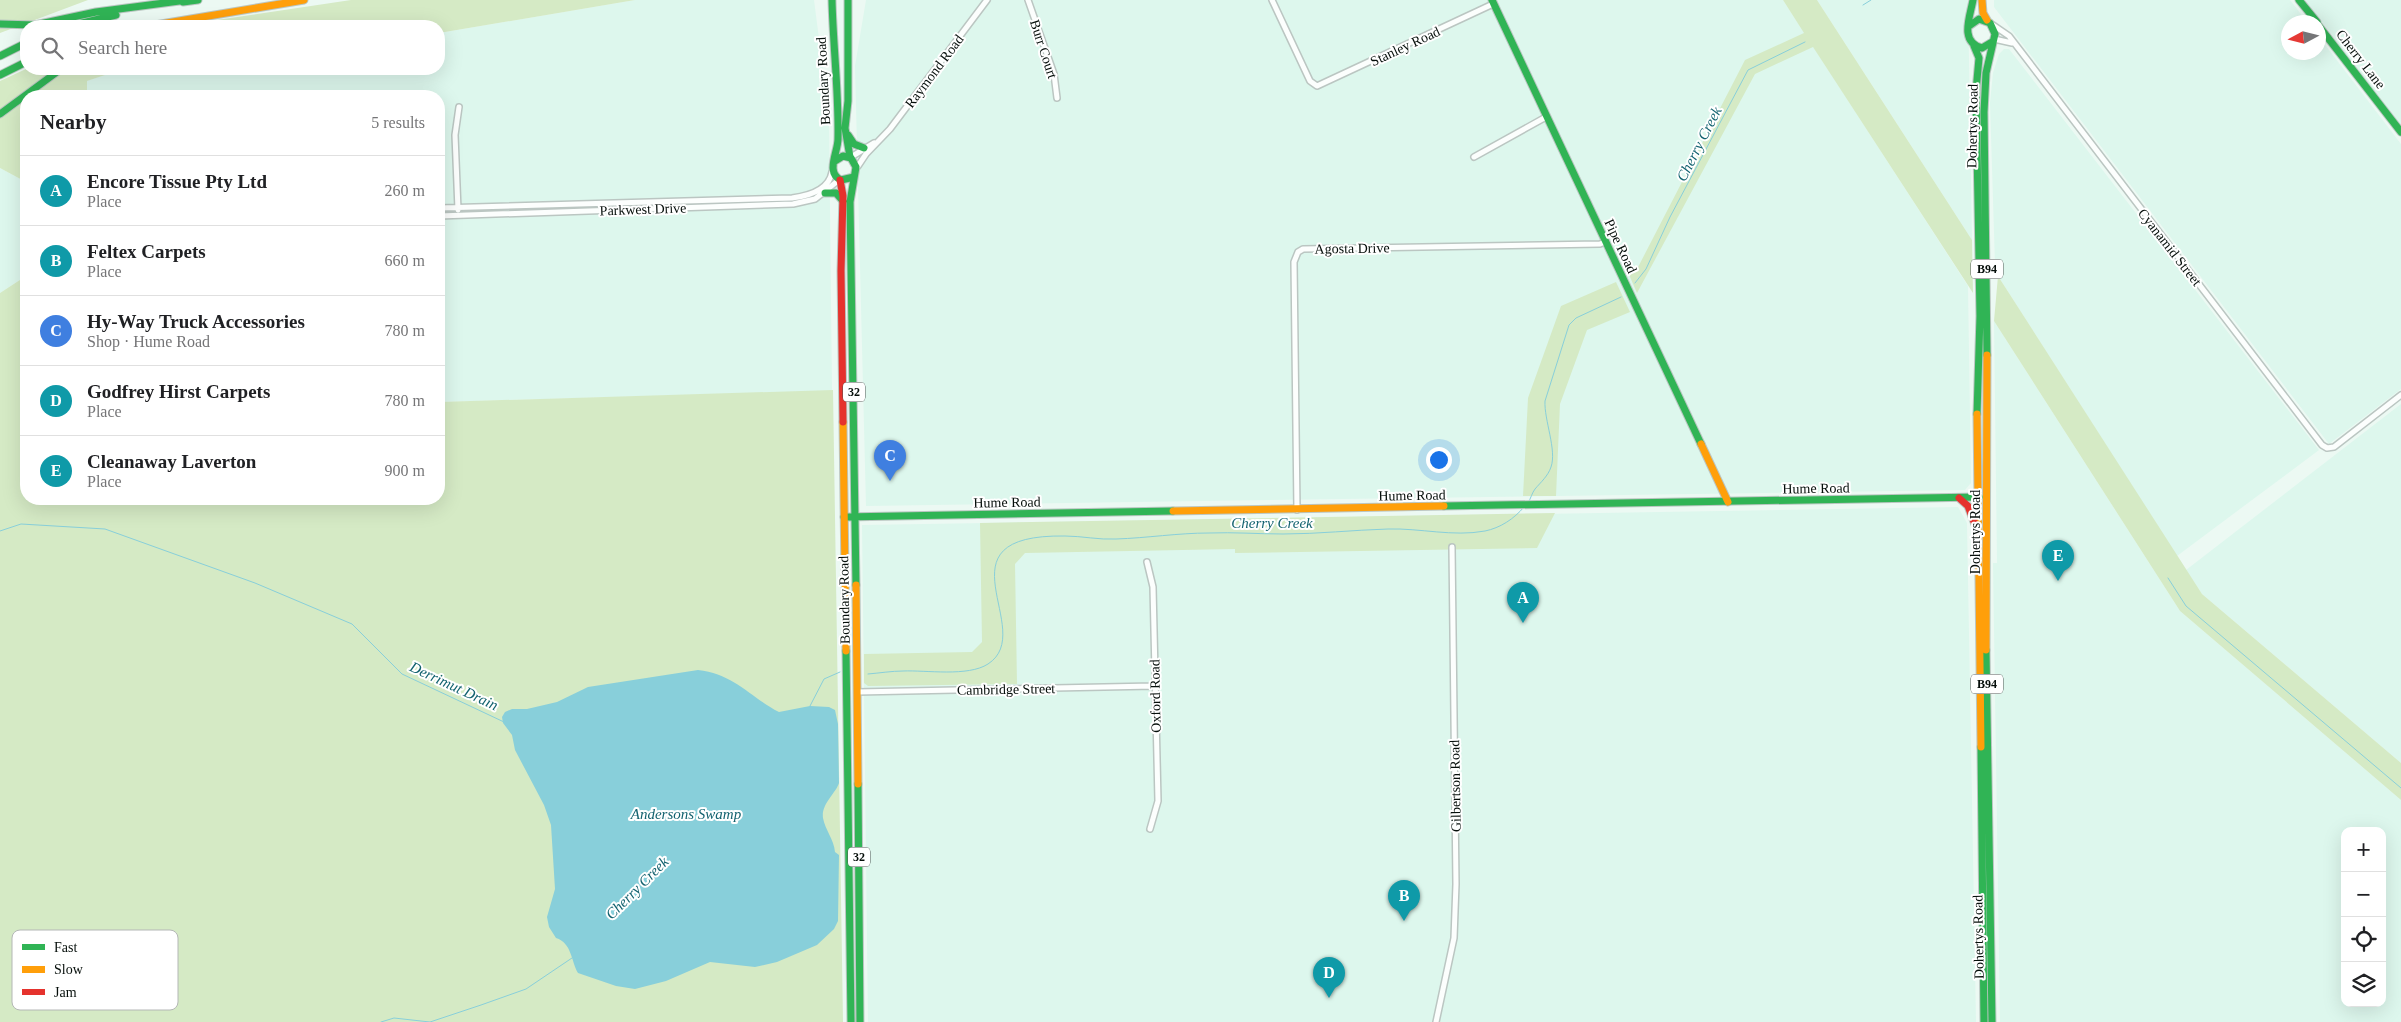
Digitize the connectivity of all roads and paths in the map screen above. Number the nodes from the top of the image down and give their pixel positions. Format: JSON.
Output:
{"nodes":[{"id":1,"x":187,"y":0,"type":"edge"},
{"id":2,"x":198,"y":0,"type":"edge"},
{"id":3,"x":304,"y":0,"type":"edge"},
{"id":4,"x":832,"y":0,"type":"edge"},
{"id":5,"x":848,"y":0,"type":"edge"},
{"id":6,"x":987,"y":0,"type":"edge"},
{"id":7,"x":1028,"y":0,"type":"edge"},
{"id":8,"x":1272,"y":0,"type":"edge"},
{"id":9,"x":1973,"y":0,"type":"edge"},
{"id":10,"x":1982,"y":0,"type":"edge"},
{"id":11,"x":2300,"y":0,"type":"edge"},
{"id":12,"x":1492,"y":2,"type":"edge"},
{"id":13,"x":220,"y":14,"type":"junction"},
{"id":14,"x":2311,"y":15,"type":"edge"},
{"id":15,"x":55,"y":20,"type":"edge"},
{"id":16,"x":94,"y":20,"type":"edge"},
{"id":17,"x":184,"y":20,"type":"edge"},
{"id":18,"x":198,"y":20,"type":"edge"},
{"id":19,"x":1990,"y":23,"type":"junction"},
{"id":20,"x":0,"y":24,"type":"edge"},
{"id":21,"x":20,"y":24,"type":"edge"},
{"id":22,"x":1969,"y":26,"type":"junction"},
{"id":23,"x":2326,"y":34,"type":"edge"},
{"id":24,"x":1993,"y":40,"type":"junction"},
{"id":25,"x":2015,"y":45,"type":"junction"},
{"id":26,"x":20,"y":46,"type":"edge"},
{"id":27,"x":1974,"y":46,"type":"junction"},
{"id":28,"x":0,"y":56,"type":"edge"},
{"id":29,"x":20,"y":65,"type":"edge"},
{"id":30,"x":0,"y":75,"type":"edge"},
{"id":31,"x":53,"y":75,"type":"edge"},
{"id":32,"x":33,"y":90,"type":"edge"},
{"id":33,"x":1057,"y":98,"type":"dead end"},
{"id":34,"x":20,"y":99,"type":"edge"},
{"id":35,"x":459,"y":107,"type":"dead end"},
{"id":36,"x":0,"y":114,"type":"edge"},
{"id":37,"x":1546,"y":117,"type":"junction"},
{"id":38,"x":846,"y":128,"type":"junction"},
{"id":39,"x":2401,"y":132,"type":"edge"},
{"id":40,"x":879,"y":141,"type":"junction"},
{"id":41,"x":864,"y":148,"type":"junction"},
{"id":42,"x":851,"y":157,"type":"junction"},
{"id":43,"x":1474,"y":157,"type":"dead end"},
{"id":44,"x":835,"y":161,"type":"junction"},
{"id":45,"x":858,"y":166,"type":"junction"},
{"id":46,"x":832,"y":170,"type":"junction"},
{"id":47,"x":854,"y":177,"type":"junction"},
{"id":48,"x":840,"y":180,"type":"junction"},
{"id":49,"x":825,"y":193,"type":"junction"},
{"id":50,"x":724,"y":200,"type":"junction"},
{"id":51,"x":843,"y":201,"type":"junction"},
{"id":52,"x":725,"y":206,"type":"junction"},
{"id":53,"x":445,"y":208,"type":"edge"},
{"id":54,"x":458,"y":208,"type":"junction"},
{"id":55,"x":458,"y":215,"type":"junction"},
{"id":56,"x":445,"y":216,"type":"edge"},
{"id":57,"x":1605,"y":242,"type":"junction"},
{"id":58,"x":2401,"y":395,"type":"edge"},
{"id":59,"x":1979,"y":497,"type":"junction"},
{"id":60,"x":1988,"y":497,"type":"junction"},
{"id":61,"x":1959,"y":498,"type":"junction"},
{"id":62,"x":1728,"y":502,"type":"junction"},
{"id":63,"x":1297,"y":510,"type":"junction"},
{"id":64,"x":855,"y":516,"type":"junction"},
{"id":65,"x":844,"y":517,"type":"junction"},
{"id":66,"x":1452,"y":547,"type":"dead end"},
{"id":67,"x":1979,"y":559,"type":"junction"},
{"id":68,"x":1147,"y":562,"type":"dead end"},
{"id":69,"x":1154,"y":686,"type":"junction"},
{"id":70,"x":847,"y":692,"type":"junction"},
{"id":71,"x":857,"y":692,"type":"junction"},
{"id":72,"x":1985,"y":816,"type":"junction"},
{"id":73,"x":1150,"y":829,"type":"dead end"},
{"id":74,"x":1987,"y":941,"type":"junction"},
{"id":75,"x":851,"y":1022,"type":"edge"},
{"id":76,"x":860,"y":1022,"type":"edge"},
{"id":77,"x":1436,"y":1022,"type":"edge"},
{"id":78,"x":1984,"y":1022,"type":"edge"},
{"id":79,"x":1992,"y":1022,"type":"edge"}],
"edges":[{"from":1,"to":15,"type":"main road"},
{"from":2,"to":16,"type":"main road"},
{"from":3,"to":13,"type":"main road"},
{"from":4,"to":44,"type":"main road","name":"Boundary Road"},
{"from":5,"to":38,"type":"main road","name":"Boundary Road"},
{"from":6,"to":40,"type":"street","name":"Raymond Road"},
{"from":7,"to":33,"type":"street","name":"Burr Court"},
{"from":8,"to":12,"type":"street","name":"Stanley Road"},
{"from":9,"to":22,"type":"main road","number":"B94"},
{"from":10,"to":19,"type":"main road","number":"B94"},
{"from":11,"to":14,"type":"main road","name":"Cherry Lane"},
{"from":12,"to":37,"type":"main road","name":"Pipe Road"},
{"from":13,"to":17,"type":"main road"},
{"from":13,"to":18,"type":"main road"},
{"from":19,"to":22,"type":"main road"},
{"from":19,"to":24,"type":"main road","number":"B94"},
{"from":19,"to":25,"type":"street","name":"Cyanamid Street"},
{"from":20,"to":21,"type":"main road"},
{"from":22,"to":27,"type":"main road","number":"B94"},
{"from":23,"to":39,"type":"main road","name":"Cherry Lane"},
{"from":24,"to":25,"type":"street"},
{"from":24,"to":27,"type":"main road"},
{"from":24,"to":60,"type":"main road","name":"Dohertys Road","number":"B94"},
{"from":25,"to":58,"type":"street","name":"Cyanamid Street"},
{"from":26,"to":28,"type":"main road"},
{"from":27,"to":59,"type":"main road","name":"Dohertys Road","number":"B94"},
{"from":29,"to":30,"type":"main road"},
{"from":31,"to":32,"type":"main road"},
{"from":34,"to":36,"type":"main road"},
{"from":35,"to":54,"type":"street"},
{"from":37,"to":43,"type":"street"},
{"from":37,"to":57,"type":"main road","name":"Pipe Road"},
{"from":38,"to":41,"type":"main road"},
{"from":38,"to":42,"type":"main road","name":"Boundary Road"},
{"from":40,"to":41,"type":"street","name":"Raymond Road"},
{"from":40,"to":45,"type":"street","name":"Raymond Road"},
{"from":41,"to":42,"type":"street","name":"Raymond Road"},
{"from":42,"to":44,"type":"main road"},
{"from":42,"to":45,"type":"main road"},
{"from":44,"to":46,"type":"main road"},
{"from":45,"to":47,"type":"main road","number":"32"},
{"from":46,"to":48,"type":"main road"},
{"from":46,"to":50,"type":"street","name":"Parkwest Drive"},
{"from":47,"to":48,"type":"main road"},
{"from":47,"to":64,"type":"main road","name":"Boundary Road","number":"32"},
{"from":48,"to":49,"type":"street","name":"Parkwest Drive"},
{"from":48,"to":51,"type":"main road","name":"Boundary Road","number":"32"},
{"from":49,"to":51,"type":"main road"},
{"from":49,"to":52,"type":"street","name":"Parkwest Drive"},
{"from":50,"to":52,"type":"street"},
{"from":50,"to":54,"type":"street","name":"Parkwest Drive"},
{"from":51,"to":65,"type":"main road","name":"Boundary Road","number":"32"},
{"from":52,"to":55,"type":"street","name":"Parkwest Drive"},
{"from":53,"to":54,"type":"street","name":"Parkwest Drive"},
{"from":54,"to":55,"type":"street"},
{"from":55,"to":56,"type":"street","name":"Parkwest Drive"},
{"from":57,"to":62,"type":"main road","name":"Pipe Road"},
{"from":57,"to":63,"type":"street","name":"Agosta Drive"},
{"from":59,"to":60,"type":"main road","name":"Hume Road"},
{"from":59,"to":61,"type":"main road","name":"Hume Road"},
{"from":59,"to":67,"type":"main road","name":"Dohertys Road","number":"B94"},
{"from":60,"to":72,"type":"main road","name":"Dohertys Road","number":"B94"},
{"from":61,"to":62,"type":"main road","name":"Hume Road"},
{"from":61,"to":67,"type":"main road"},
{"from":62,"to":63,"type":"main road","name":"Hume Road"},
{"from":63,"to":64,"type":"main road","name":"Hume Road"},
{"from":64,"to":65,"type":"main road","name":"Hume Road"},
{"from":64,"to":71,"type":"main road","name":"Boundary Road","number":"32"},
{"from":65,"to":70,"type":"main road","name":"Boundary Road","number":"32"},
{"from":66,"to":77,"type":"street","name":"Gilbertson Road"},
{"from":67,"to":72,"type":"main road","name":"Dohertys Road","number":"B94"},
{"from":68,"to":69,"type":"street","name":"Oxford Road"},
{"from":69,"to":71,"type":"street","name":"Cambridge Street"},
{"from":69,"to":73,"type":"street","name":"Oxford Road"},
{"from":70,"to":71,"type":"main road"},
{"from":70,"to":75,"type":"main road","name":"Boundary Road","number":"32"},
{"from":71,"to":76,"type":"main road","name":"Boundary Road","number":"32"},
{"from":72,"to":74,"type":"main road","name":"Dohertys Road","number":"B94"},
{"from":74,"to":78,"type":"main road","name":"Dohertys Road","number":"B94"},
{"from":74,"to":79,"type":"main road","name":"Dohertys Road","number":"B94"}]}
